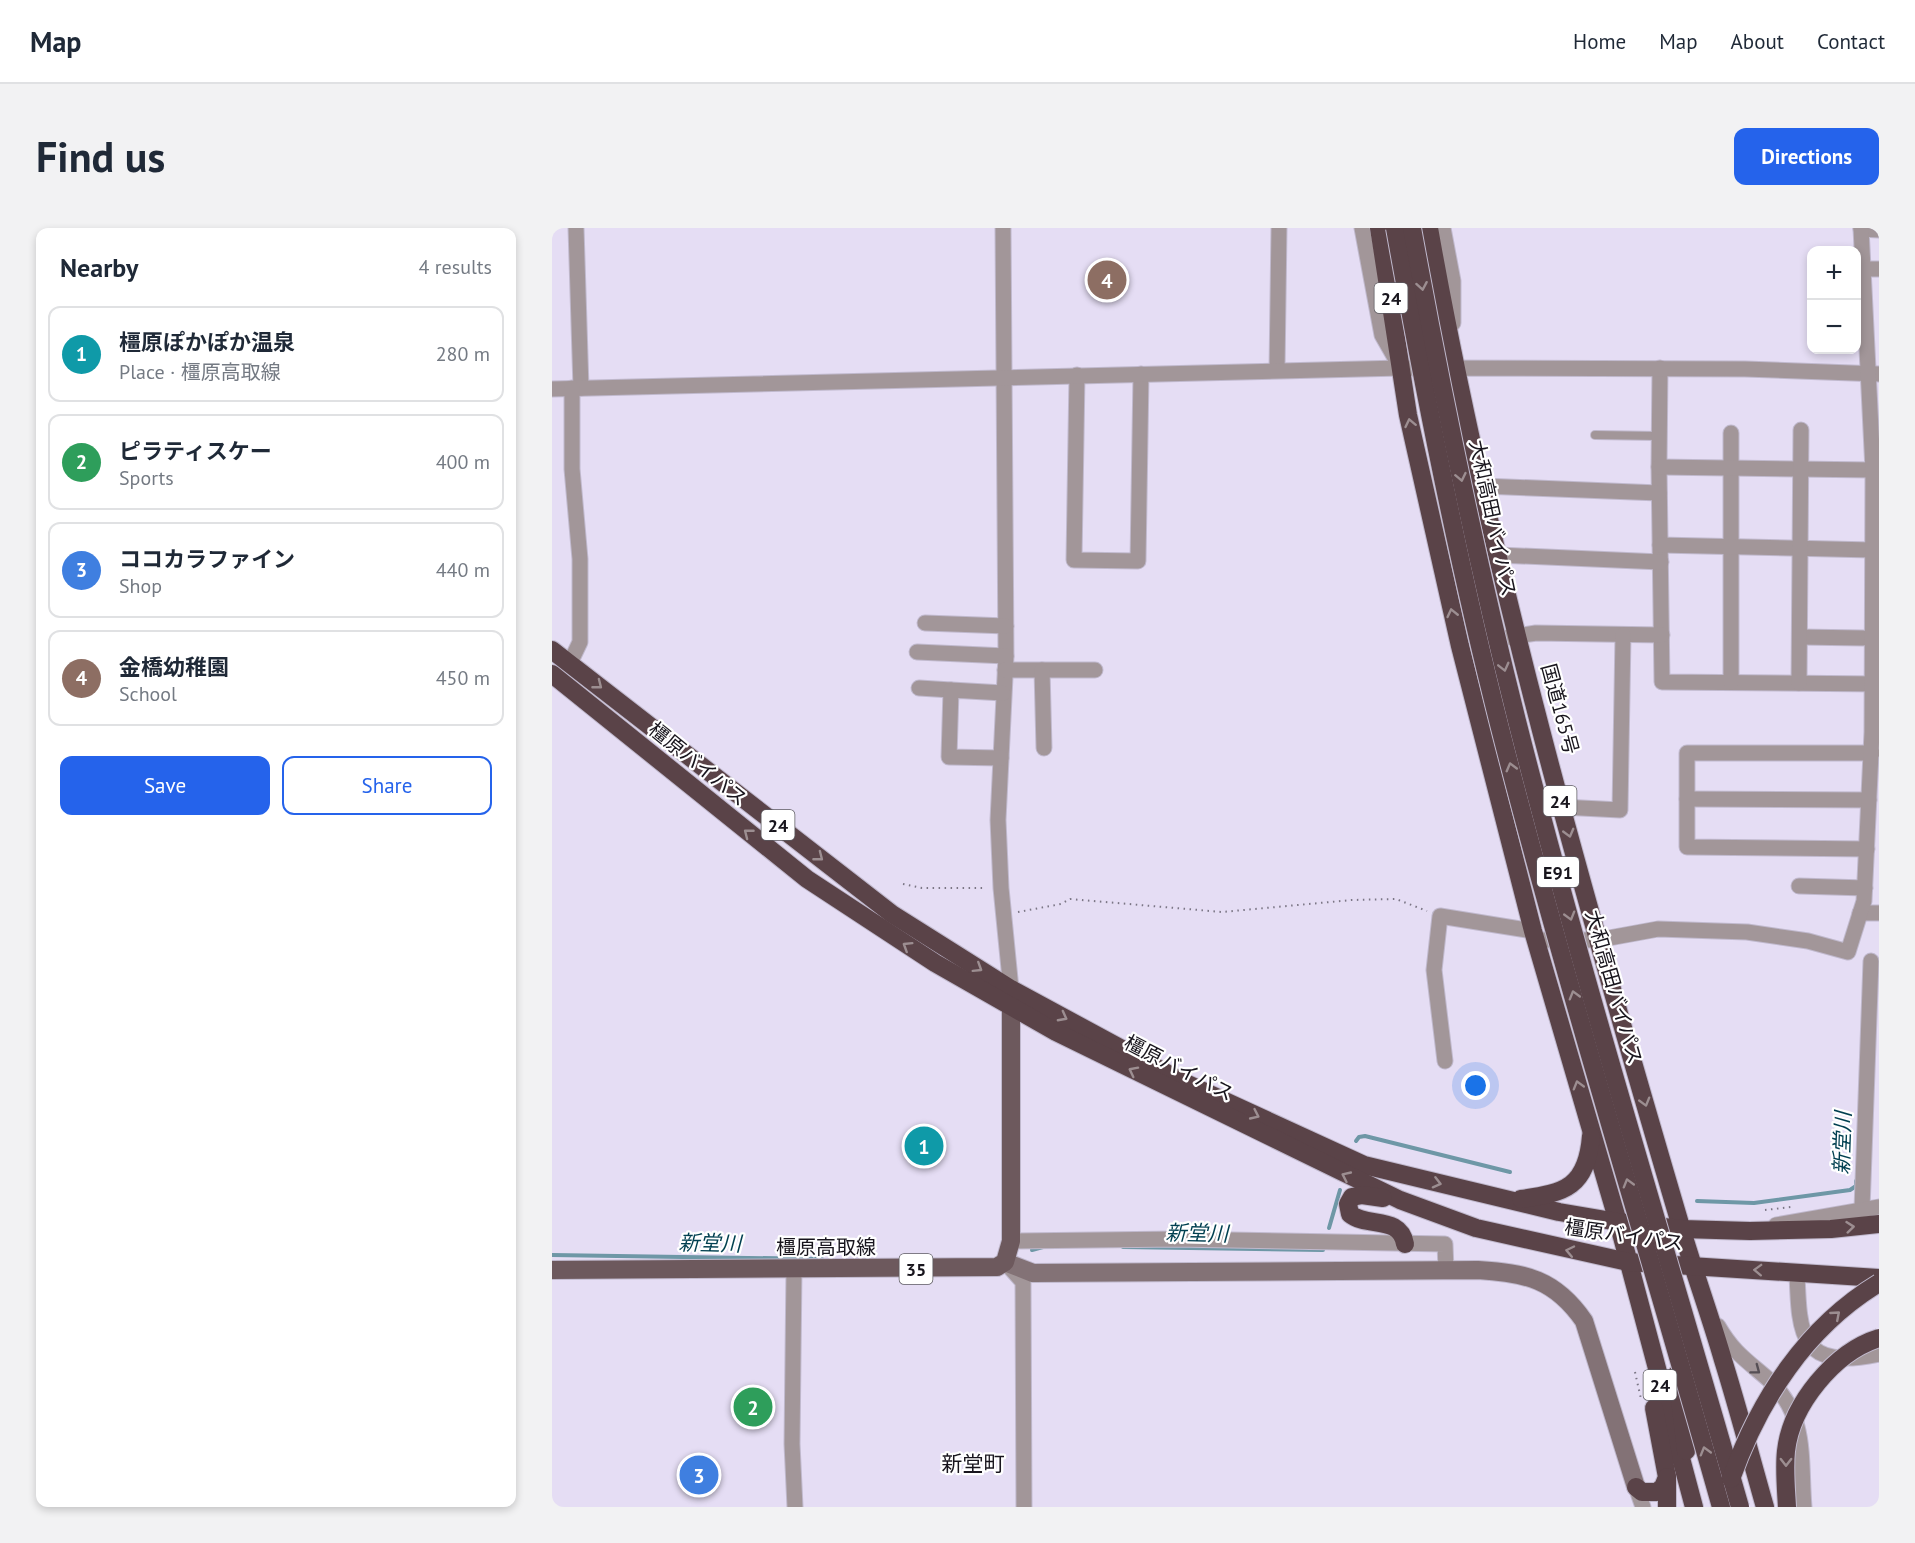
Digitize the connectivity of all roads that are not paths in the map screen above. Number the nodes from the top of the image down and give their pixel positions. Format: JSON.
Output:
{"nodes":[{"id":1,"x":576,"y":228,"type":"edge"},
{"id":2,"x":1003,"y":228,"type":"edge"},
{"id":3,"x":1279,"y":228,"type":"edge"},
{"id":4,"x":1362,"y":228,"type":"edge"},
{"id":5,"x":1378,"y":228,"type":"edge"},
{"id":6,"x":1395,"y":228,"type":"edge"},
{"id":7,"x":1412,"y":228,"type":"edge"},
{"id":8,"x":1429,"y":228,"type":"edge"},
{"id":9,"x":1443,"y":228,"type":"edge"},
{"id":10,"x":1861,"y":229,"type":"edge"},
{"id":11,"x":1879,"y":230,"type":"edge"},
{"id":12,"x":1863,"y":269,"type":"junction"},
{"id":13,"x":1879,"y":269,"type":"edge"},
{"id":14,"x":1453,"y":347,"type":"junction"},
{"id":15,"x":1401,"y":368,"type":"junction"},
{"id":16,"x":1457,"y":368,"type":"junction"},
{"id":17,"x":1660,"y":368,"type":"junction"},
{"id":18,"x":1277,"y":370,"type":"junction"},
{"id":19,"x":1141,"y":374,"type":"junction"},
{"id":20,"x":1874,"y":374,"type":"edge"},
{"id":21,"x":1077,"y":375,"type":"junction"},
{"id":22,"x":1003,"y":377,"type":"junction"},
{"id":23,"x":577,"y":388,"type":"junction"},
{"id":24,"x":552,"y":389,"type":"edge"},
{"id":25,"x":1801,"y":430,"type":"dead end"},
{"id":26,"x":1731,"y":433,"type":"dead end"},
{"id":27,"x":1594,"y":435,"type":"dead end"},
{"id":28,"x":1659,"y":436,"type":"junction"},
{"id":29,"x":1659,"y":467,"type":"junction"},
{"id":30,"x":1731,"y":468,"type":"junction"},
{"id":31,"x":1800,"y":469,"type":"junction"},
{"id":32,"x":1873,"y":470,"type":"junction"},
{"id":33,"x":1483,"y":486,"type":"junction"},
{"id":34,"x":1659,"y":493,"type":"junction"},
{"id":35,"x":1488,"y":510,"type":"junction"},
{"id":36,"x":1432,"y":522,"type":"junction"},
{"id":37,"x":1660,"y":545,"type":"junction"},
{"id":38,"x":1731,"y":547,"type":"junction"},
{"id":39,"x":1802,"y":548,"type":"junction"},
{"id":40,"x":1872,"y":550,"type":"junction"},
{"id":41,"x":1499,"y":555,"type":"junction"},
{"id":42,"x":1660,"y":562,"type":"junction"},
{"id":43,"x":1876,"y":605,"type":"edge"},
{"id":44,"x":925,"y":623,"type":"dead end"},
{"id":45,"x":1006,"y":626,"type":"junction"},
{"id":46,"x":1517,"y":635,"type":"junction"},
{"id":47,"x":1623,"y":635,"type":"junction"},
{"id":48,"x":1662,"y":635,"type":"junction"},
{"id":49,"x":1800,"y":638,"type":"junction"},
{"id":50,"x":1863,"y":638,"type":"dead end"},
{"id":51,"x":1460,"y":646,"type":"junction"},
{"id":52,"x":552,"y":650,"type":"edge"},
{"id":53,"x":916,"y":652,"type":"dead end"},
{"id":54,"x":570,"y":663,"type":"junction"},
{"id":55,"x":1005,"y":663,"type":"junction"},
{"id":56,"x":1095,"y":669,"type":"dead end"},
{"id":57,"x":1042,"y":670,"type":"junction"},
{"id":58,"x":552,"y":674,"type":"edge"},
{"id":59,"x":1731,"y":682,"type":"junction"},
{"id":60,"x":1799,"y":683,"type":"junction"},
{"id":61,"x":1876,"y":684,"type":"edge"},
{"id":62,"x":919,"y":688,"type":"dead end"},
{"id":63,"x":951,"y":690,"type":"junction"},
{"id":64,"x":1003,"y":693,"type":"junction"},
{"id":65,"x":1876,"y":731,"type":"edge"},
{"id":66,"x":1044,"y":748,"type":"dead end"},
{"id":67,"x":1001,"y":758,"type":"junction"},
{"id":68,"x":1874,"y":758,"type":"edge"},
{"id":69,"x":1498,"y":799,"type":"junction"},
{"id":70,"x":1687,"y":799,"type":"junction"},
{"id":71,"x":1869,"y":800,"type":"junction"},
{"id":72,"x":1561,"y":804,"type":"junction"},
{"id":73,"x":1874,"y":824,"type":"edge"},
{"id":74,"x":1867,"y":849,"type":"junction"},
{"id":75,"x":1870,"y":879,"type":"edge"},
{"id":76,"x":1799,"y":886,"type":"dead end"},
{"id":77,"x":1860,"y":913,"type":"junction"},
{"id":78,"x":1879,"y":913,"type":"edge"},
{"id":79,"x":1535,"y":935,"type":"junction"},
{"id":80,"x":1598,"y":940,"type":"junction"},
{"id":81,"x":1871,"y":961,"type":"dead end"},
{"id":82,"x":1012,"y":998,"type":"junction"},
{"id":83,"x":1445,"y":1061,"type":"dead end"},
{"id":84,"x":1591,"y":1131,"type":"junction"},
{"id":85,"x":1400,"y":1200,"type":"junction"},
{"id":86,"x":1510,"y":1201,"type":"junction"},
{"id":87,"x":1879,"y":1207,"type":"edge"},
{"id":88,"x":1862,"y":1209,"type":"junction"},
{"id":89,"x":1618,"y":1222,"type":"junction"},
{"id":90,"x":1879,"y":1224,"type":"edge"},
{"id":91,"x":1682,"y":1229,"type":"junction"},
{"id":92,"x":1750,"y":1231,"type":"junction"},
{"id":93,"x":1011,"y":1241,"type":"junction"},
{"id":94,"x":1405,"y":1244,"type":"junction"},
{"id":95,"x":1005,"y":1262,"type":"junction"},
{"id":96,"x":1628,"y":1262,"type":"junction"},
{"id":97,"x":1673,"y":1266,"type":"junction"},
{"id":98,"x":1693,"y":1268,"type":"junction"},
{"id":99,"x":552,"y":1270,"type":"edge"},
{"id":100,"x":794,"y":1270,"type":"junction"},
{"id":101,"x":1446,"y":1270,"type":"junction"},
{"id":102,"x":1797,"y":1272,"type":"junction"},
{"id":103,"x":1879,"y":1278,"type":"edge"},
{"id":104,"x":1879,"y":1283,"type":"edge"},
{"id":105,"x":1708,"y":1308,"type":"junction"},
{"id":106,"x":1879,"y":1338,"type":"edge"},
{"id":107,"x":1879,"y":1354,"type":"edge"},
{"id":108,"x":1667,"y":1477,"type":"junction"},
{"id":109,"x":1686,"y":1479,"type":"junction"},
{"id":110,"x":1636,"y":1487,"type":"junction"},
{"id":111,"x":795,"y":1507,"type":"edge"},
{"id":112,"x":1024,"y":1507,"type":"edge"},
{"id":113,"x":1642,"y":1507,"type":"edge"},
{"id":114,"x":1666,"y":1507,"type":"edge"},
{"id":115,"x":1694,"y":1507,"type":"edge"},
{"id":116,"x":1723,"y":1507,"type":"edge"},
{"id":117,"x":1740,"y":1507,"type":"edge"},
{"id":118,"x":1765,"y":1507,"type":"edge"},
{"id":119,"x":1787,"y":1507,"type":"edge"},
{"id":120,"x":1804,"y":1507,"type":"edge"}],
"edges":[{"from":1,"to":23,"type":"street"},
{"from":2,"to":22,"type":"street"},
{"from":3,"to":18,"type":"street"},
{"from":4,"to":15,"type":"street"},
{"from":5,"to":15,"type":"highway","number":"24"},
{"from":116,"to":6,"type":"highway","name":"大和高田バイパス","number":"E91","one_way":true,"bridge":true},
{"from":7,"to":117,"type":"highway","name":"大和高田バイパス","number":"E91","one_way":true,"bridge":true},
{"from":8,"to":14,"type":"highway","name":"国道165号","number":"24"},
{"from":9,"to":14,"type":"street"},
{"from":10,"to":11,"type":"street"},
{"from":10,"to":12,"type":"street"},
{"from":12,"to":13,"type":"street"},
{"from":12,"to":20,"type":"street"},
{"from":14,"to":16,"type":"highway","name":"国道165号","number":"24"},
{"from":15,"to":16,"type":"street"},
{"from":15,"to":18,"type":"street"},
{"from":36,"to":15,"type":"highway","number":"24","one_way":true},
{"from":16,"to":17,"type":"street"},
{"from":16,"to":33,"type":"highway","name":"国道165号","number":"24"},
{"from":17,"to":20,"type":"street"},
{"from":17,"to":28,"type":"street"},
{"from":18,"to":19,"type":"street"},
{"from":19,"to":21,"type":"street"},
{"from":19,"to":21,"type":"street"},
{"from":20,"to":32,"type":"street"},
{"from":21,"to":22,"type":"street"},
{"from":22,"to":23,"type":"street"},
{"from":22,"to":45,"type":"street"},
{"from":23,"to":24,"type":"street"},
{"from":23,"to":54,"type":"street"},
{"from":25,"to":31,"type":"street"},
{"from":26,"to":30,"type":"street"},
{"from":27,"to":28,"type":"lane"},
{"from":28,"to":29,"type":"street"},
{"from":29,"to":30,"type":"street"},
{"from":29,"to":34,"type":"street"},
{"from":30,"to":31,"type":"street"},
{"from":30,"to":38,"type":"street"},
{"from":31,"to":32,"type":"street"},
{"from":31,"to":39,"type":"street"},
{"from":32,"to":40,"type":"street"},
{"from":33,"to":34,"type":"street"},
{"from":33,"to":35,"type":"highway","name":"国道165号","number":"24"},
{"from":34,"to":37,"type":"street"},
{"from":35,"to":36,"type":"street"},
{"from":35,"to":41,"type":"highway","name":"国道165号","number":"24"},
{"from":51,"to":36,"type":"highway","number":"24","one_way":true},
{"from":37,"to":38,"type":"street"},
{"from":37,"to":42,"type":"street"},
{"from":38,"to":39,"type":"street"},
{"from":38,"to":59,"type":"street"},
{"from":39,"to":40,"type":"street"},
{"from":39,"to":49,"type":"street"},
{"from":40,"to":43,"type":"street"},
{"from":41,"to":42,"type":"street"},
{"from":41,"to":46,"type":"highway","name":"国道165号","number":"24"},
{"from":42,"to":48,"type":"street"},
{"from":43,"to":61,"type":"street"},
{"from":44,"to":45,"type":"street"},
{"from":45,"to":55,"type":"street"},
{"from":46,"to":47,"type":"street"},
{"from":46,"to":51,"type":"street"},
{"from":46,"to":72,"type":"highway","name":"国道165号","number":"24"},
{"from":47,"to":48,"type":"street"},
{"from":47,"to":72,"type":"street"},
{"from":48,"to":59,"type":"street"},
{"from":49,"to":50,"type":"street"},
{"from":49,"to":60,"type":"street"},
{"from":51,"to":69,"type":"highway","number":"24"},
{"from":52,"to":54,"type":"highway","name":"橿原バイパス","number":"24"},
{"from":53,"to":55,"type":"street"},
{"from":54,"to":82,"type":"highway","name":"橿原バイパス","number":"24","one_way":true},
{"from":55,"to":57,"type":"street"},
{"from":55,"to":64,"type":"street"},
{"from":56,"to":57,"type":"street"},
{"from":57,"to":66,"type":"street"},
{"from":82,"to":58,"type":"highway","name":"橿原バイパス","number":"24","one_way":true},
{"from":59,"to":60,"type":"street"},
{"from":60,"to":61,"type":"street"},
{"from":61,"to":65,"type":"street"},
{"from":62,"to":63,"type":"street"},
{"from":63,"to":64,"type":"street"},
{"from":63,"to":67,"type":"street"},
{"from":64,"to":67,"type":"street"},
{"from":65,"to":68,"type":"street"},
{"from":67,"to":82,"type":"street"},
{"from":68,"to":70,"type":"street"},
{"from":68,"to":71,"type":"street"},
{"from":69,"to":72,"type":"street"},
{"from":69,"to":79,"type":"highway","number":"24"},
{"from":70,"to":71,"type":"street"},
{"from":70,"to":74,"type":"street"},
{"from":71,"to":73,"type":"street"},
{"from":72,"to":80,"type":"highway","name":"国道165号","number":"24","one_way":true},
{"from":73,"to":74,"type":"street"},
{"from":74,"to":75,"type":"street"},
{"from":75,"to":76,"type":"street"},
{"from":75,"to":77,"type":"street"},
{"from":77,"to":78,"type":"street"},
{"from":77,"to":80,"type":"street"},
{"from":79,"to":80,"type":"street"},
{"from":79,"to":83,"type":"street"},
{"from":84,"to":79,"type":"highway","number":"24","one_way":true},
{"from":80,"to":91,"type":"highway","name":"国道165号","number":"24","one_way":true},
{"from":81,"to":88,"type":"street"},
{"from":85,"to":82,"type":"highway","name":"橿原バイパス","number":"24","one_way":true},
{"from":82,"to":86,"type":"highway","name":"橿原バイパス","number":"24","one_way":true},
{"from":82,"to":93,"type":"main road"},
{"from":84,"to":86,"type":"highway"},
{"from":84,"to":89,"type":"highway","number":"24"},
{"from":85,"to":94,"type":"highway"},
{"from":96,"to":85,"type":"highway","name":"橿原バイパス","number":"24","one_way":true},
{"from":86,"to":89,"type":"highway","name":"橿原バイパス","number":"24"},
{"from":87,"to":88,"type":"street"},
{"from":88,"to":92,"type":"street"},
{"from":89,"to":91,"type":"highway","name":"橿原バイパス","number":"24"},
{"from":89,"to":96,"type":"highway"},
{"from":92,"to":90,"type":"highway","name":"橿原バイパス","number":"24","one_way":true},
{"from":91,"to":92,"type":"highway","name":"橿原バイパス","number":"24"},
{"from":91,"to":97,"type":"highway"},
{"from":91,"to":98,"type":"highway","number":"24"},
{"from":93,"to":94,"type":"street"},
{"from":93,"to":95,"type":"main road"},
{"from":94,"to":101,"type":"street"},
{"from":95,"to":100,"type":"main road","name":"橿原高取線","number":"35"},
{"from":95,"to":101,"type":"street"},
{"from":95,"to":112,"type":"street"},
{"from":96,"to":97,"type":"highway","name":"橿原バイパス","number":"24"},
{"from":96,"to":108,"type":"highway"},
{"from":96,"to":109,"type":"highway","number":"24"},
{"from":97,"to":98,"type":"highway","name":"橿原バイパス","number":"24"},
{"from":97,"to":109,"type":"highway"},
{"from":102,"to":98,"type":"highway","name":"橿原バイパス","number":"24","one_way":true},
{"from":98,"to":105,"type":"highway","number":"24"},
{"from":99,"to":100,"type":"main road","name":"橿原高取線","number":"35"},
{"from":100,"to":111,"type":"street"},
{"from":101,"to":110,"type":"street"},
{"from":102,"to":103,"type":"highway","name":"橿原バイパス","number":"24"},
{"from":102,"to":107,"type":"street"},
{"from":116,"to":104,"type":"highway","one_way":true,"bridge":true},
{"from":105,"to":118,"type":"highway","number":"24"},
{"from":105,"to":120,"type":"street","one_way":true},
{"from":106,"to":119,"type":"highway","one_way":true,"bridge":true},
{"from":108,"to":110,"type":"highway"},
{"from":108,"to":114,"type":"highway"},
{"from":109,"to":115,"type":"highway","number":"24"},
{"from":110,"to":113,"type":"street"}]}
